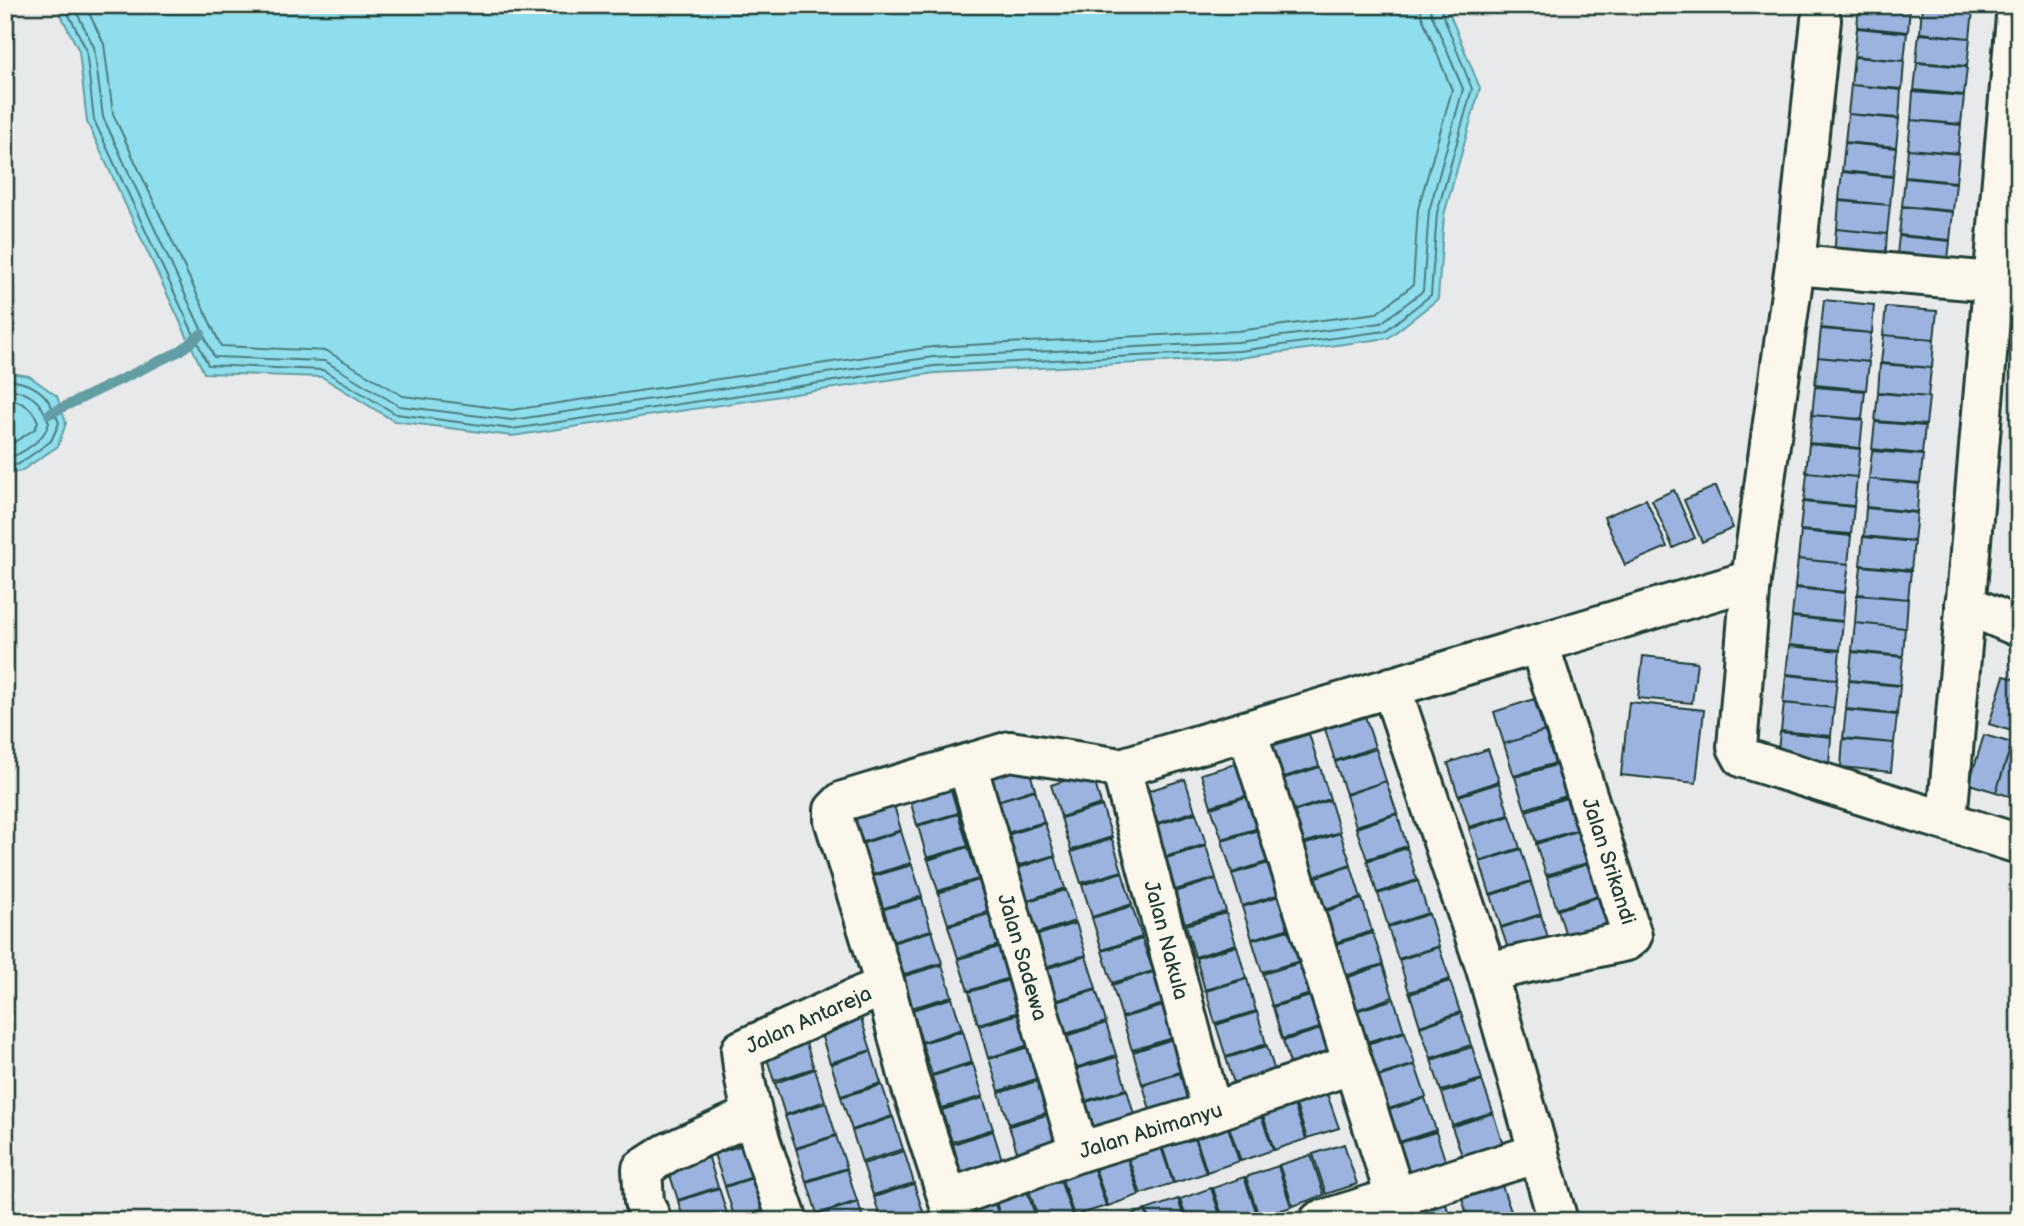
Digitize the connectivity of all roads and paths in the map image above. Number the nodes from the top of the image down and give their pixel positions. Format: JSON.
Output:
{"nodes":[{"id":1,"x":2017,"y":5,"type":"edge"},
{"id":2,"x":1821,"y":20,"type":"dead end"},
{"id":3,"x":1795,"y":265,"type":"junction"},
{"id":4,"x":2006,"y":283,"type":"edge"},
{"id":5,"x":1751,"y":580,"type":"junction"},
{"id":6,"x":1965,"y":604,"type":"junction"},
{"id":7,"x":2019,"y":626,"type":"edge"},
{"id":8,"x":1539,"y":644,"type":"junction"},
{"id":9,"x":1391,"y":688,"type":"junction"},
{"id":10,"x":1247,"y":731,"type":"junction"},
{"id":11,"x":967,"y":764,"type":"junction"},
{"id":12,"x":1121,"y":768,"type":"junction"},
{"id":13,"x":1947,"y":820,"type":"junction"},
{"id":14,"x":2019,"y":844,"type":"edge"},
{"id":15,"x":1488,"y":972,"type":"junction"},
{"id":16,"x":885,"y":985,"type":"junction"},
{"id":17,"x":1353,"y":1063,"type":"junction"},
{"id":18,"x":1212,"y":1112,"type":"junction"},
{"id":19,"x":752,"y":1115,"type":"junction"},
{"id":20,"x":1079,"y":1152,"type":"junction"},
{"id":21,"x":1539,"y":1153,"type":"junction"},
{"id":22,"x":1400,"y":1208,"type":"edge"},
{"id":23,"x":951,"y":1210,"type":"edge"},
{"id":24,"x":652,"y":1221,"type":"edge"},
{"id":25,"x":789,"y":1221,"type":"edge"},
{"id":26,"x":1319,"y":1221,"type":"edge"},
{"id":27,"x":1558,"y":1221,"type":"edge"}],
"edges":[{"from":1,"to":4,"type":"street"},
{"from":2,"to":3,"type":"street"},
{"from":3,"to":4,"type":"street"},
{"from":3,"to":5,"type":"street"},
{"from":4,"to":6,"type":"street"},
{"from":5,"to":8,"type":"street"},
{"from":5,"to":13,"type":"street"},
{"from":6,"to":7,"type":"street"},
{"from":6,"to":13,"type":"street"},
{"from":8,"to":9,"type":"street"},
{"from":8,"to":15,"type":"street","name":"Jalan Srikandi"},
{"from":9,"to":10,"type":"street"},
{"from":9,"to":15,"type":"street"},
{"from":10,"to":12,"type":"street"},
{"from":10,"to":17,"type":"street"},
{"from":11,"to":12,"type":"street"},
{"from":11,"to":16,"type":"street"},
{"from":11,"to":20,"type":"street","name":"Jalan Sadewa"},
{"from":12,"to":18,"type":"street","name":"Jalan Nakula"},
{"from":13,"to":14,"type":"street"},
{"from":15,"to":21,"type":"street"},
{"from":16,"to":19,"type":"street","name":"Jalan Antareja"},
{"from":16,"to":23,"type":"street"},
{"from":17,"to":18,"type":"street","name":"Jalan Abimanyu"},
{"from":17,"to":22,"type":"street"},
{"from":18,"to":20,"type":"street","name":"Jalan Abimanyu"},
{"from":19,"to":24,"type":"street"},
{"from":19,"to":25,"type":"street","name":"Jalan Antareja"},
{"from":20,"to":23,"type":"street","name":"Jalan Abimanyu"},
{"from":21,"to":22,"type":"street"},
{"from":21,"to":27,"type":"street"},
{"from":22,"to":26,"type":"street"}]}
